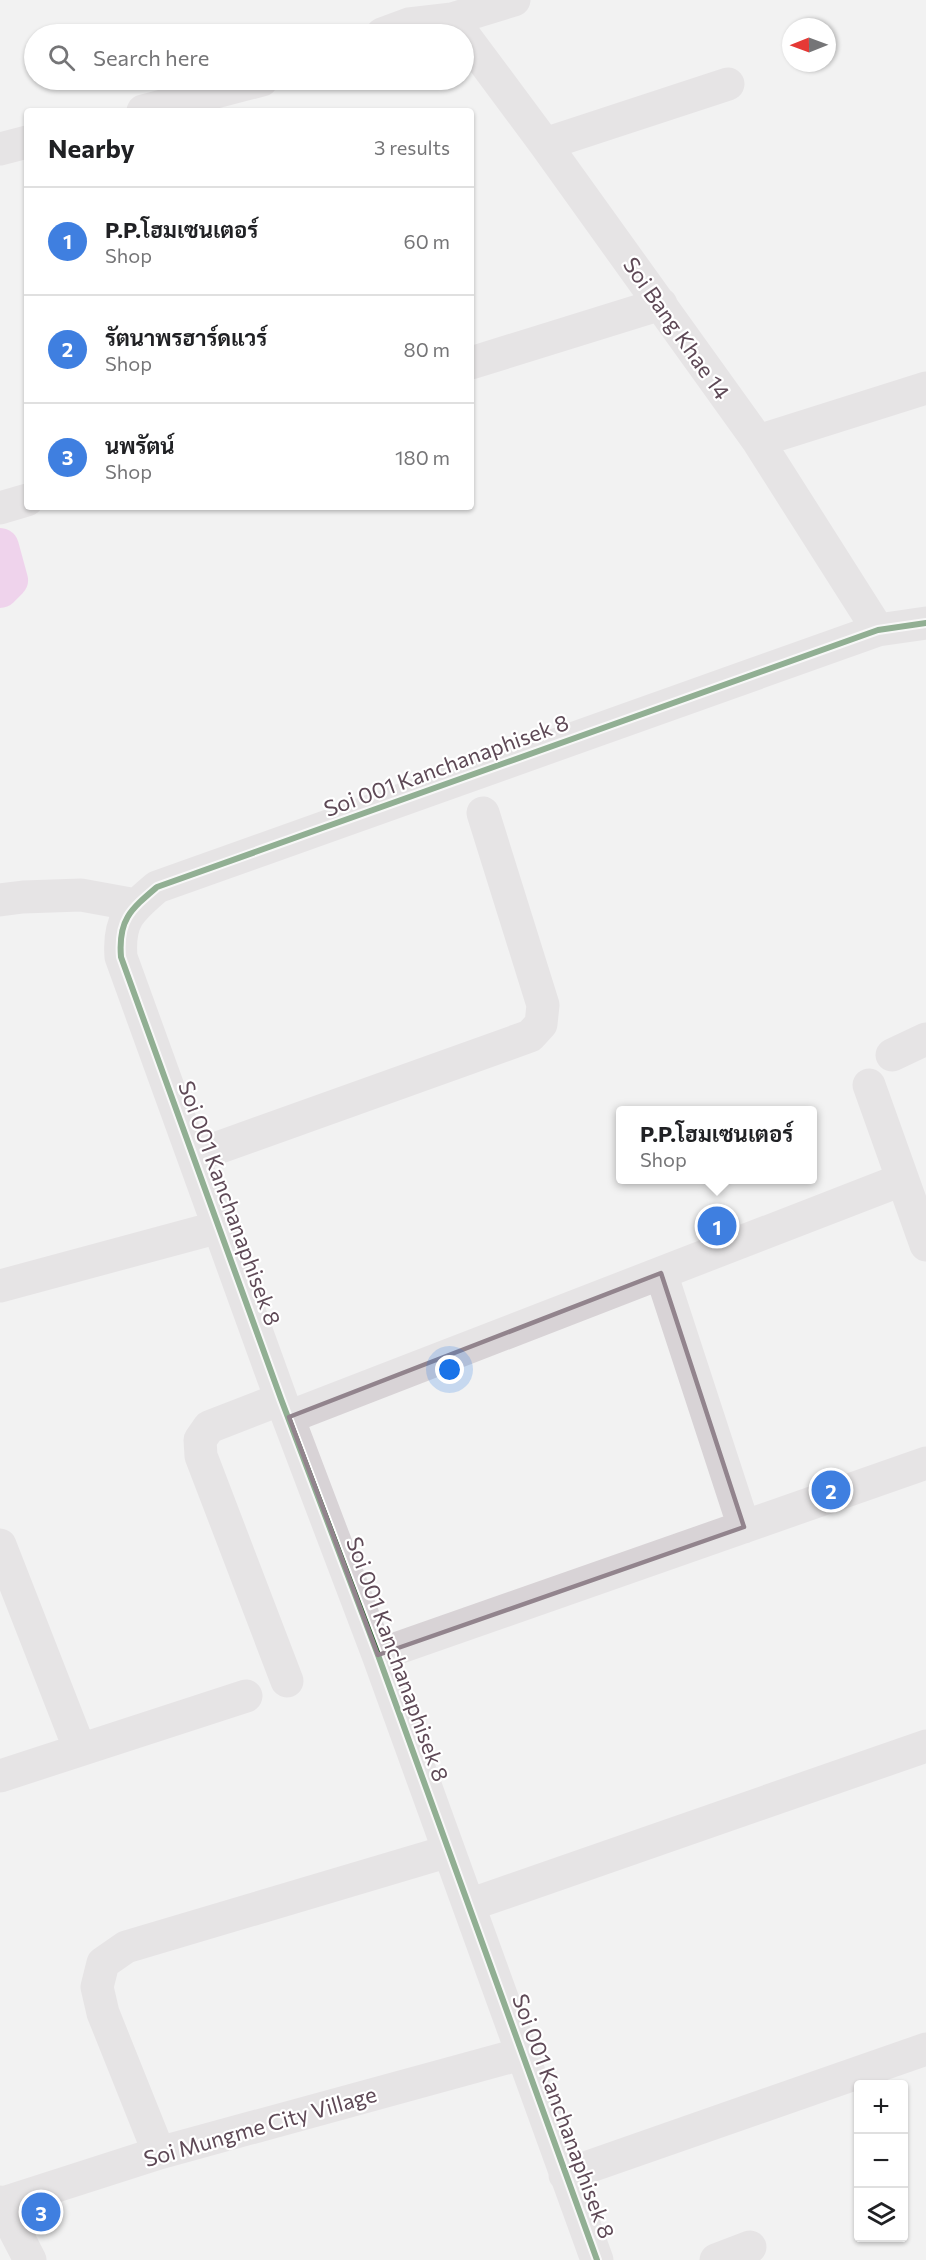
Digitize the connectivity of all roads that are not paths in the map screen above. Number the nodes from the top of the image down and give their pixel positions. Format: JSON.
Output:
{"nodes":[{"id":1,"x":514,"y":0,"type":"edge"},
{"id":2,"x":454,"y":22,"type":"edge"},
{"id":3,"x":409,"y":24,"type":"edge"},
{"id":4,"x":474,"y":49,"type":"edge"},
{"id":5,"x":728,"y":84,"type":"dead end"},
{"id":6,"x":224,"y":90,"type":"edge"},
{"id":7,"x":155,"y":108,"type":"edge"},
{"id":8,"x":24,"y":143,"type":"edge"},
{"id":9,"x":545,"y":144,"type":"junction"},
{"id":10,"x":0,"y":149,"type":"edge"},
{"id":11,"x":660,"y":304,"type":"junction"},
{"id":12,"x":474,"y":362,"type":"edge"},
{"id":13,"x":926,"y":388,"type":"edge"},
{"id":14,"x":758,"y":441,"type":"junction"},
{"id":15,"x":24,"y":501,"type":"edge"},
{"id":16,"x":0,"y":508,"type":"edge"},
{"id":17,"x":926,"y":623,"type":"edge"},
{"id":18,"x":878,"y":630,"type":"junction"},
{"id":19,"x":483,"y":813,"type":"dead end"},
{"id":20,"x":0,"y":900,"type":"edge"},
{"id":21,"x":136,"y":905,"type":"junction"},
{"id":22,"x":926,"y":1040,"type":"edge"},
{"id":23,"x":892,"y":1055,"type":"dead end"},
{"id":24,"x":869,"y":1085,"type":"dead end"},
{"id":25,"x":195,"y":1156,"type":"junction"},
{"id":26,"x":902,"y":1180,"type":"junction"},
{"id":27,"x":219,"y":1227,"type":"junction"},
{"id":28,"x":926,"y":1245,"type":"edge"},
{"id":29,"x":661,"y":1273,"type":"junction"},
{"id":30,"x":0,"y":1286,"type":"edge"},
{"id":31,"x":284,"y":1408,"type":"junction"},
{"id":32,"x":926,"y":1462,"type":"edge"},
{"id":33,"x":744,"y":1527,"type":"junction"},
{"id":34,"x":0,"y":1545,"type":"edge"},
{"id":35,"x":378,"y":1656,"type":"junction"},
{"id":36,"x":287,"y":1681,"type":"dead end"},
{"id":37,"x":246,"y":1696,"type":"dead end"},
{"id":38,"x":926,"y":1746,"type":"edge"},
{"id":39,"x":80,"y":1750,"type":"junction"},
{"id":40,"x":0,"y":1776,"type":"edge"},
{"id":41,"x":449,"y":1851,"type":"junction"},
{"id":42,"x":469,"y":1905,"type":"junction"},
{"id":43,"x":926,"y":2049,"type":"edge"},
{"id":44,"x":521,"y":2054,"type":"junction"},
{"id":45,"x":159,"y":2153,"type":"junction"},
{"id":46,"x":565,"y":2175,"type":"junction"},
{"id":47,"x":0,"y":2203,"type":"edge"},
{"id":48,"x":750,"y":2247,"type":"dead end"},
{"id":49,"x":30,"y":2260,"type":"edge"},
{"id":50,"x":597,"y":2260,"type":"edge"},
{"id":51,"x":716,"y":2260,"type":"edge"}],
"edges":[{"from":1,"to":2,"type":"street"},
{"from":2,"to":3,"type":"street"},
{"from":4,"to":9,"type":"street","name":"Soi Bang Khae 14"},
{"from":5,"to":9,"type":"street"},
{"from":6,"to":7,"type":"street"},
{"from":8,"to":10,"type":"street"},
{"from":9,"to":11,"type":"street","name":"Soi Bang Khae 14"},
{"from":11,"to":12,"type":"street"},
{"from":11,"to":14,"type":"street","name":"Soi Bang Khae 14"},
{"from":13,"to":14,"type":"street"},
{"from":14,"to":18,"type":"street","name":"Soi Bang Khae 14"},
{"from":15,"to":16,"type":"street"},
{"from":17,"to":18,"type":"street","name":"Soi 001 Kanchanaphisek 8"},
{"from":18,"to":21,"type":"street","name":"Soi 001 Kanchanaphisek 8"},
{"from":19,"to":25,"type":"street"},
{"from":20,"to":21,"type":"street"},
{"from":21,"to":25,"type":"street","name":"Soi 001 Kanchanaphisek 8"},
{"from":22,"to":23,"type":"street"},
{"from":24,"to":26,"type":"street"},
{"from":25,"to":27,"type":"street","name":"Soi 001 Kanchanaphisek 8"},
{"from":26,"to":28,"type":"street"},
{"from":26,"to":29,"type":"street"},
{"from":27,"to":30,"type":"street"},
{"from":27,"to":31,"type":"street","name":"Soi 001 Kanchanaphisek 8"},
{"from":29,"to":31,"type":"street"},
{"from":29,"to":33,"type":"street"},
{"from":31,"to":35,"type":"street","name":"Soi 001 Kanchanaphisek 8"},
{"from":31,"to":36,"type":"street"},
{"from":32,"to":33,"type":"street"},
{"from":33,"to":35,"type":"street"},
{"from":34,"to":39,"type":"street"},
{"from":35,"to":41,"type":"street","name":"Soi 001 Kanchanaphisek 8"},
{"from":37,"to":39,"type":"street"},
{"from":38,"to":42,"type":"street"},
{"from":39,"to":40,"type":"street"},
{"from":41,"to":42,"type":"street","name":"Soi 001 Kanchanaphisek 8"},
{"from":41,"to":45,"type":"street"},
{"from":42,"to":44,"type":"street","name":"Soi 001 Kanchanaphisek 8"},
{"from":43,"to":46,"type":"street"},
{"from":44,"to":45,"type":"street","name":"Soi Mungme City Village"},
{"from":44,"to":46,"type":"street","name":"Soi 001 Kanchanaphisek 8"},
{"from":45,"to":47,"type":"street","name":"Soi Mungme City Village"},
{"from":46,"to":50,"type":"street","name":"Soi 001 Kanchanaphisek 8"},
{"from":47,"to":49,"type":"street"},
{"from":48,"to":51,"type":"street"}]}
